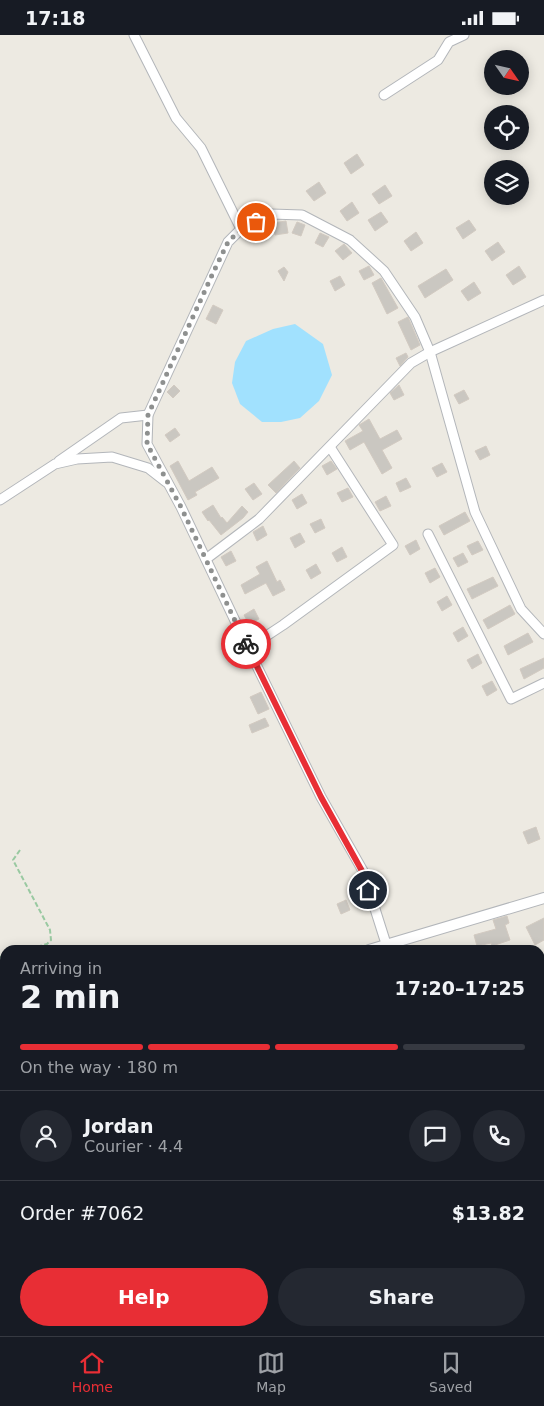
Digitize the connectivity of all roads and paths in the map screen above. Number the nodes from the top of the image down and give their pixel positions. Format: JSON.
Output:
{"nodes":[{"id":1,"x":134,"y":35,"type":"edge"},
{"id":2,"x":464,"y":35,"type":"edge"},
{"id":3,"x":384,"y":95,"type":"dead end"},
{"id":4,"x":241,"y":229,"type":"junction"},
{"id":5,"x":544,"y":300,"type":"edge"},
{"id":6,"x":430,"y":352,"type":"junction"},
{"id":7,"x":148,"y":415,"type":"junction"},
{"id":8,"x":330,"y":447,"type":"junction"},
{"id":9,"x":56,"y":464,"type":"junction"},
{"id":10,"x":168,"y":483,"type":"junction"},
{"id":11,"x":0,"y":500,"type":"edge"},
{"id":12,"x":428,"y":534,"type":"dead end"},
{"id":13,"x":206,"y":559,"type":"junction"},
{"id":14,"x":544,"y":634,"type":"edge"},
{"id":15,"x":248,"y":648,"type":"junction"},
{"id":16,"x":544,"y":683,"type":"edge"},
{"id":17,"x":20,"y":850,"type":"dead end"},
{"id":18,"x":544,"y":897,"type":"edge"},
{"id":19,"x":44,"y":945,"type":"edge"},
{"id":20,"x":386,"y":945,"type":"edge"},
{"id":21,"x":393,"y":945,"type":"edge"}],
"edges":[{"from":1,"to":4,"type":"street"},
{"from":2,"to":3,"type":"street"},
{"from":4,"to":6,"type":"street"},
{"from":4,"to":7,"type":"street"},
{"from":5,"to":6,"type":"street"},
{"from":6,"to":8,"type":"street"},
{"from":6,"to":14,"type":"street"},
{"from":7,"to":9,"type":"street"},
{"from":7,"to":10,"type":"street"},
{"from":8,"to":13,"type":"street"},
{"from":8,"to":15,"type":"street"},
{"from":9,"to":10,"type":"street"},
{"from":9,"to":11,"type":"street"},
{"from":10,"to":13,"type":"street"},
{"from":12,"to":16,"type":"street"},
{"from":13,"to":15,"type":"street"},
{"from":15,"to":20,"type":"street"},
{"from":17,"to":19,"type":"path"},
{"from":18,"to":21,"type":"street"}]}
